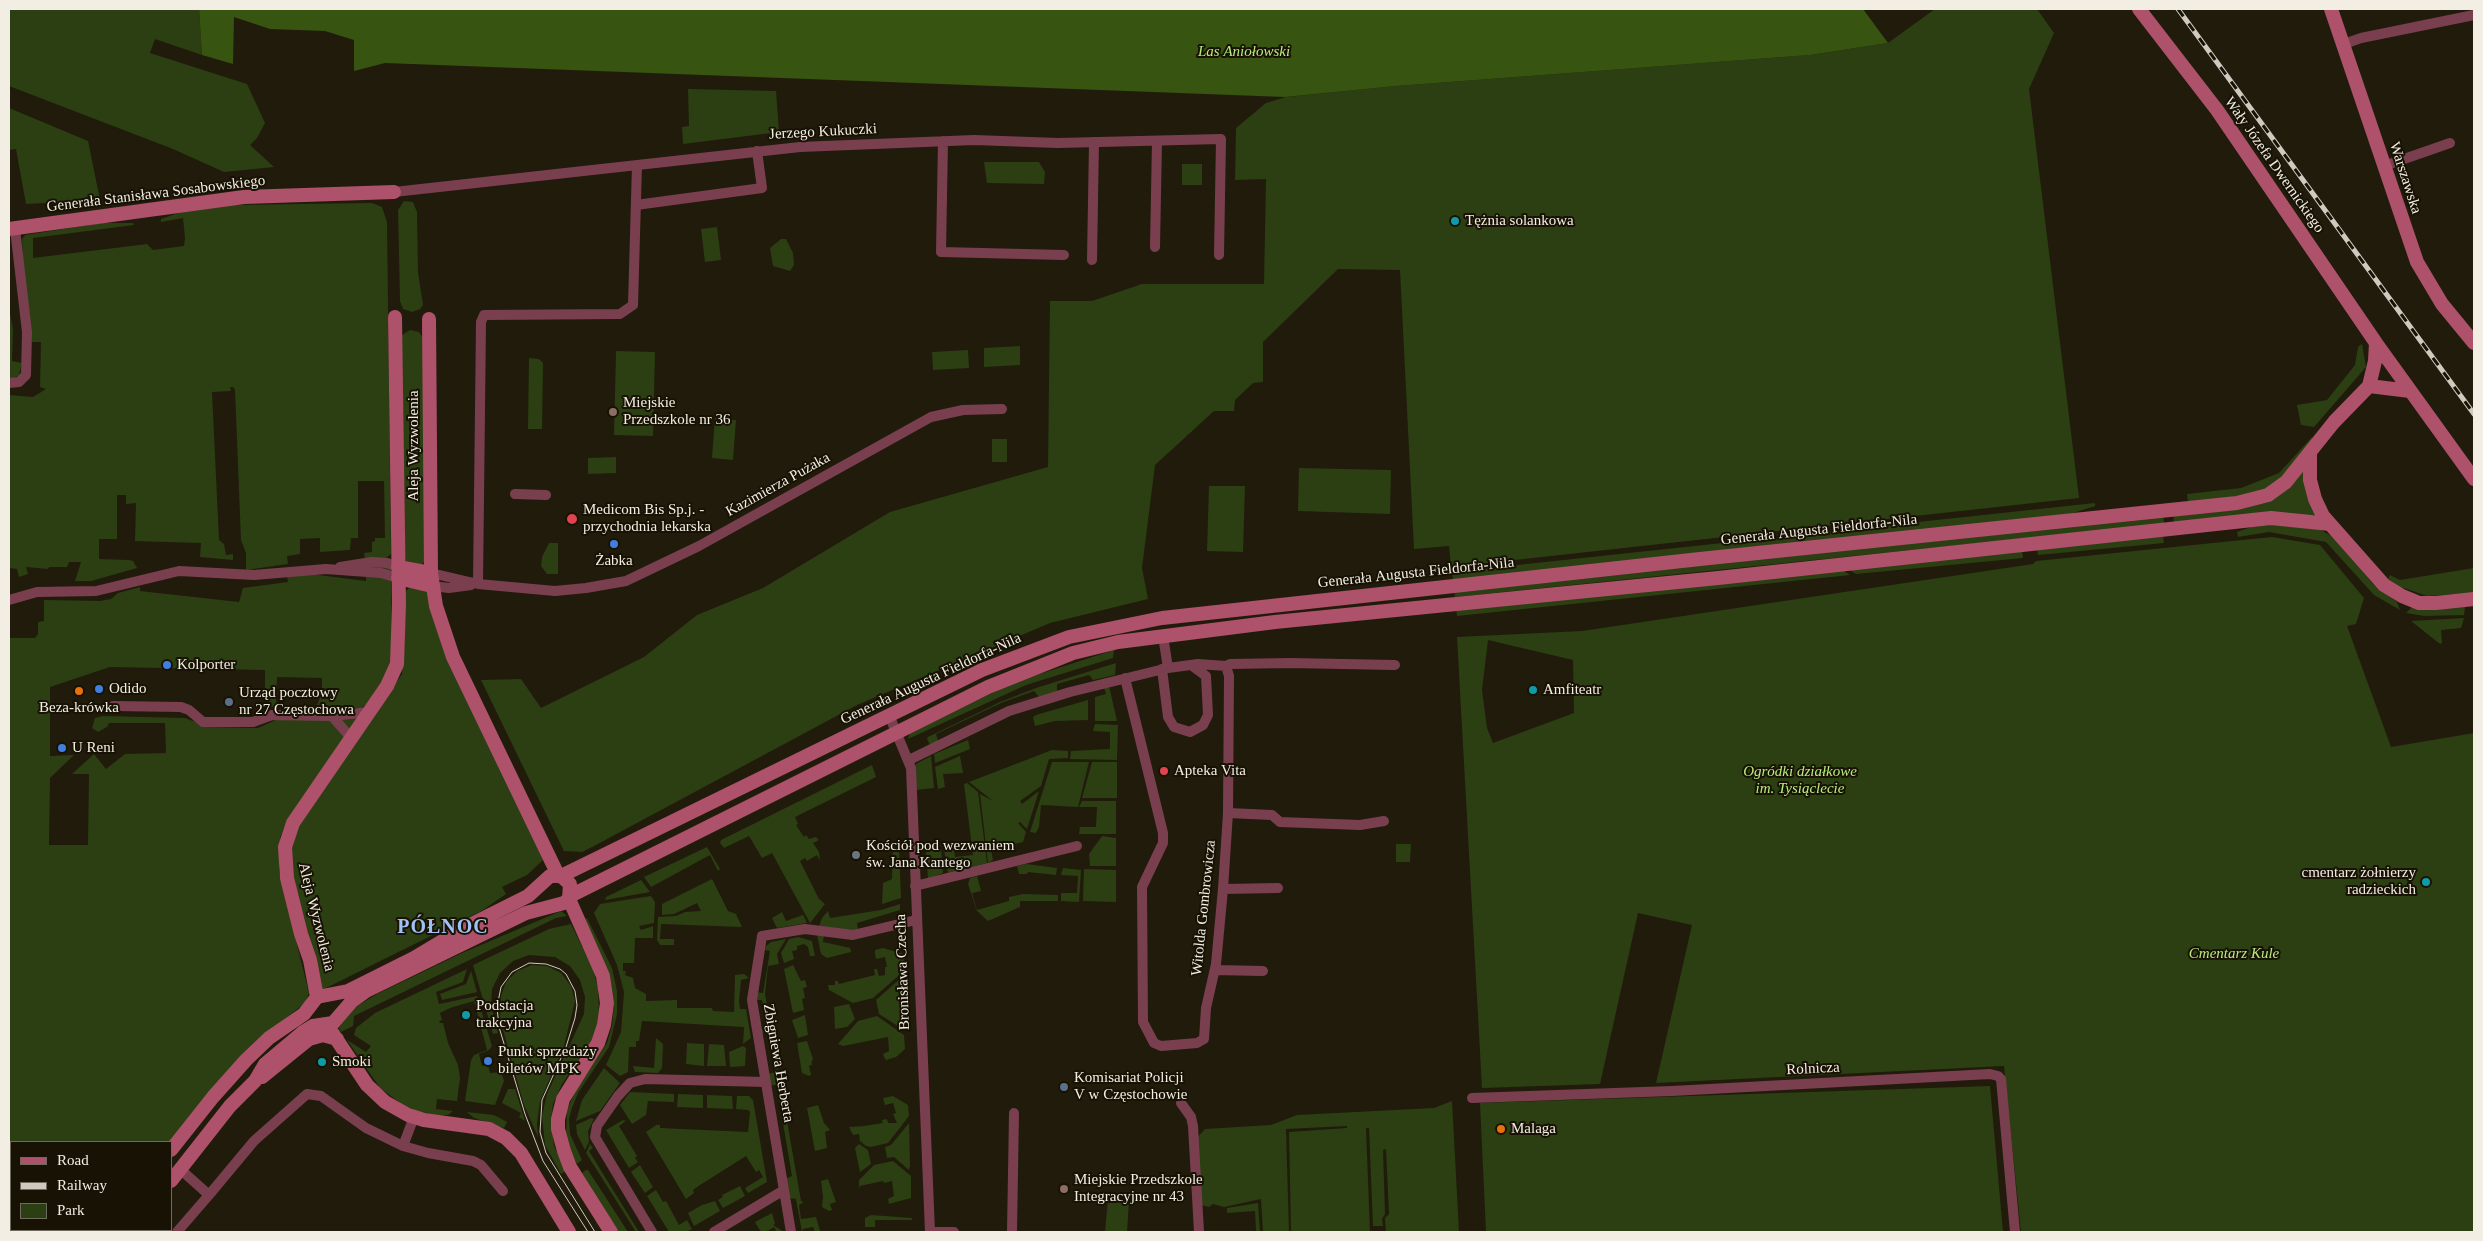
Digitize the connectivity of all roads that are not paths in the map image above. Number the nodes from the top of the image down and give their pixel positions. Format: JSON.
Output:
{"nodes":[{"id":1,"x":2139,"y":9,"type":"edge"},
{"id":2,"x":2332,"y":9,"type":"edge"},
{"id":3,"x":2474,"y":15,"type":"edge"},
{"id":4,"x":2344,"y":44,"type":"junction"},
{"id":5,"x":1157,"y":141,"type":"junction"},
{"id":6,"x":943,"y":142,"type":"junction"},
{"id":7,"x":1094,"y":142,"type":"junction"},
{"id":8,"x":2450,"y":143,"type":"dead end"},
{"id":9,"x":757,"y":151,"type":"junction"},
{"id":10,"x":637,"y":165,"type":"junction"},
{"id":11,"x":2384,"y":166,"type":"junction"},
{"id":12,"x":428,"y":189,"type":"joint"},
{"id":13,"x":394,"y":192,"type":"joint"},
{"id":14,"x":636,"y":204,"type":"junction"},
{"id":15,"x":12,"y":229,"type":"edge"},
{"id":16,"x":1155,"y":247,"type":"dead end"},
{"id":17,"x":1064,"y":255,"type":"dead end"},
{"id":18,"x":1219,"y":255,"type":"dead end"},
{"id":19,"x":1092,"y":260,"type":"dead end"},
{"id":20,"x":395,"y":317,"type":"dead end"},
{"id":21,"x":429,"y":319,"type":"dead end"},
{"id":22,"x":2474,"y":342,"type":"edge"},
{"id":23,"x":2376,"y":343,"type":"junction"},
{"id":24,"x":9,"y":383,"type":"edge"},
{"id":25,"x":2369,"y":386,"type":"junction"},
{"id":26,"x":2410,"y":391,"type":"junction"},
{"id":27,"x":1002,"y":409,"type":"dead end"},
{"id":28,"x":2310,"y":455,"type":"junction"},
{"id":29,"x":2474,"y":479,"type":"edge"},
{"id":30,"x":515,"y":494,"type":"dead end"},
{"id":31,"x":546,"y":495,"type":"dead end"},
{"id":32,"x":2330,"y":524,"type":"junction"},
{"id":33,"x":398,"y":572,"type":"junction"},
{"id":34,"x":432,"y":580,"type":"junction"},
{"id":35,"x":478,"y":584,"type":"junction"},
{"id":36,"x":2474,"y":599,"type":"edge"},
{"id":37,"x":9,"y":600,"type":"edge"},
{"id":38,"x":1163,"y":636,"type":"junction"},
{"id":39,"x":1191,"y":665,"type":"junction"},
{"id":40,"x":1395,"y":665,"type":"dead end"},
{"id":41,"x":1226,"y":666,"type":"junction"},
{"id":42,"x":1165,"y":669,"type":"junction"},
{"id":43,"x":1125,"y":678,"type":"junction"},
{"id":44,"x":113,"y":706,"type":"dead end"},
{"id":45,"x":369,"y":712,"type":"junction"},
{"id":46,"x":888,"y":715,"type":"junction"},
{"id":47,"x":332,"y":716,"type":"junction"},
{"id":48,"x":896,"y":731,"type":"junction"},
{"id":49,"x":351,"y":738,"type":"junction"},
{"id":50,"x":909,"y":760,"type":"junction"},
{"id":51,"x":1228,"y":813,"type":"junction"},
{"id":52,"x":1384,"y":821,"type":"dead end"},
{"id":53,"x":1077,"y":846,"type":"dead end"},
{"id":54,"x":559,"y":875,"type":"junction"},
{"id":55,"x":915,"y":886,"type":"junction"},
{"id":56,"x":1278,"y":888,"type":"dead end"},
{"id":57,"x":1223,"y":889,"type":"junction"},
{"id":58,"x":570,"y":897,"type":"junction"},
{"id":59,"x":916,"y":920,"type":"junction"},
{"id":60,"x":1215,"y":970,"type":"junction"},
{"id":61,"x":1263,"y":971,"type":"dead end"},
{"id":62,"x":317,"y":997,"type":"junction"},
{"id":63,"x":309,"y":1008,"type":"junction"},
{"id":64,"x":324,"y":1024,"type":"junction"},
{"id":65,"x":337,"y":1039,"type":"junction"},
{"id":66,"x":255,"y":1081,"type":"junction"},
{"id":67,"x":766,"y":1082,"type":"junction"},
{"id":68,"x":1472,"y":1098,"type":"dead end"},
{"id":69,"x":1181,"y":1103,"type":"dead end"},
{"id":70,"x":1014,"y":1113,"type":"dead end"},
{"id":71,"x":414,"y":1117,"type":"junction"},
{"id":72,"x":403,"y":1146,"type":"junction"},
{"id":73,"x":172,"y":1149,"type":"edge"},
{"id":74,"x":180,"y":1169,"type":"junction"},
{"id":75,"x":172,"y":1180,"type":"edge"},
{"id":76,"x":784,"y":1190,"type":"junction"},
{"id":77,"x":503,"y":1192,"type":"dead end"},
{"id":78,"x":209,"y":1195,"type":"junction"},
{"id":79,"x":177,"y":1232,"type":"edge"},
{"id":80,"x":569,"y":1232,"type":"edge"},
{"id":81,"x":611,"y":1232,"type":"edge"},
{"id":82,"x":652,"y":1232,"type":"edge"},
{"id":83,"x":714,"y":1232,"type":"edge"},
{"id":84,"x":791,"y":1232,"type":"edge"},
{"id":85,"x":930,"y":1232,"type":"edge"},
{"id":86,"x":954,"y":1232,"type":"edge"},
{"id":87,"x":1012,"y":1232,"type":"edge"},
{"id":88,"x":1199,"y":1232,"type":"edge"},
{"id":89,"x":2015,"y":1232,"type":"edge"}],
"edges":[{"from":1,"to":23,"type":"street","name":"Wały Józefa Dwernickiego"},
{"from":2,"to":4,"type":"street","name":"Warszawska"},
{"from":3,"to":4,"type":"street"},
{"from":4,"to":11,"type":"street","name":"Warszawska"},
{"from":5,"to":7,"type":"street","name":"Jerzego Kukuczki"},
{"from":5,"to":16,"type":"street"},
{"from":5,"to":18,"type":"street","name":"Jerzego Kukuczki"},
{"from":6,"to":7,"type":"street","name":"Jerzego Kukuczki"},
{"from":6,"to":9,"type":"street","name":"Jerzego Kukuczki"},
{"from":6,"to":17,"type":"street"},
{"from":7,"to":19,"type":"street"},
{"from":8,"to":11,"type":"street"},
{"from":9,"to":10,"type":"street","name":"Jerzego Kukuczki"},
{"from":9,"to":14,"type":"street"},
{"from":10,"to":12,"type":"street","name":"Jerzego Kukuczki"},
{"from":10,"to":14,"type":"street"},
{"from":11,"to":22,"type":"street","name":"Warszawska"},
{"from":12,"to":13,"type":"street","name":"Generała Stanisława Sosabowskiego"},
{"from":13,"to":15,"type":"street","name":"Generała Stanisława Sosabowskiego"},
{"from":14,"to":35,"type":"street"},
{"from":15,"to":24,"type":"street"},
{"from":20,"to":33,"type":"street","name":"Aleja Wyzwolenia"},
{"from":21,"to":34,"type":"street","name":"Aleja Wyzwolenia"},
{"from":23,"to":25,"type":"street"},
{"from":23,"to":26,"type":"street","name":"Wały Józefa Dwernickiego"},
{"from":25,"to":26,"type":"street"},
{"from":25,"to":28,"type":"street","name":"Generała Augusta Fieldorfa-Nila"},
{"from":26,"to":29,"type":"street","name":"Wały Józefa Dwernickiego"},
{"from":27,"to":35,"type":"street","name":"Kazimierza Pużaka"},
{"from":28,"to":32,"type":"street"},
{"from":28,"to":46,"type":"street","name":"Generała Augusta Fieldorfa-Nila"},
{"from":30,"to":31,"type":"street"},
{"from":32,"to":36,"type":"street"},
{"from":32,"to":38,"type":"street","name":"Generała Augusta Fieldorfa-Nila"},
{"from":33,"to":34,"type":"street"},
{"from":33,"to":37,"type":"street"},
{"from":33,"to":45,"type":"street","name":"Aleja Wyzwolenia"},
{"from":34,"to":35,"type":"street","name":"Kazimierza Pużaka"},
{"from":34,"to":54,"type":"street","name":"Aleja Wyzwolenia"},
{"from":38,"to":42,"type":"street"},
{"from":38,"to":48,"type":"street","name":"Generała Augusta Fieldorfa-Nila"},
{"from":39,"to":41,"type":"street"},
{"from":39,"to":42,"type":"street"},
{"from":39,"to":42,"type":"street"},
{"from":40,"to":41,"type":"street"},
{"from":41,"to":51,"type":"street","name":"Witolda Gombrowicza"},
{"from":42,"to":43,"type":"street"},
{"from":43,"to":50,"type":"street"},
{"from":43,"to":60,"type":"street","name":"Witolda Gombrowicza"},
{"from":44,"to":47,"type":"street"},
{"from":45,"to":47,"type":"street"},
{"from":45,"to":49,"type":"street","name":"Aleja Wyzwolenia"},
{"from":46,"to":48,"type":"street","name":"Bronisława Czecha"},
{"from":46,"to":54,"type":"street","name":"Generała Augusta Fieldorfa-Nila"},
{"from":47,"to":49,"type":"street"},
{"from":48,"to":50,"type":"street","name":"Bronisława Czecha"},
{"from":48,"to":58,"type":"street","name":"Generała Augusta Fieldorfa-Nila"},
{"from":49,"to":62,"type":"street","name":"Aleja Wyzwolenia"},
{"from":50,"to":55,"type":"street","name":"Bronisława Czecha"},
{"from":51,"to":52,"type":"street"},
{"from":51,"to":57,"type":"street","name":"Witolda Gombrowicza"},
{"from":53,"to":55,"type":"street"},
{"from":54,"to":58,"type":"street"},
{"from":54,"to":62,"type":"street","name":"Generała Augusta Fieldorfa-Nila"},
{"from":55,"to":59,"type":"street","name":"Bronisława Czecha"},
{"from":56,"to":57,"type":"street"},
{"from":57,"to":60,"type":"street","name":"Witolda Gombrowicza"},
{"from":58,"to":64,"type":"street","name":"Generała Augusta Fieldorfa-Nila"},
{"from":58,"to":81,"type":"street"},
{"from":59,"to":67,"type":"street","name":"Zbigniewa Herberta"},
{"from":59,"to":85,"type":"street","name":"Bronisława Czecha"},
{"from":60,"to":61,"type":"street"},
{"from":62,"to":63,"type":"street"},
{"from":63,"to":64,"type":"street"},
{"from":63,"to":73,"type":"street"},
{"from":64,"to":65,"type":"street"},
{"from":64,"to":66,"type":"street","name":"Generała Augusta Fieldorfa-Nila"},
{"from":65,"to":66,"type":"street"},
{"from":65,"to":71,"type":"street"},
{"from":66,"to":74,"type":"street","name":"Generała Augusta Fieldorfa-Nila"},
{"from":67,"to":76,"type":"street","name":"Zbigniewa Herberta"},
{"from":67,"to":82,"type":"street"},
{"from":68,"to":89,"type":"street","name":"Rolnicza"},
{"from":69,"to":88,"type":"street"},
{"from":70,"to":87,"type":"street"},
{"from":71,"to":72,"type":"street"},
{"from":71,"to":80,"type":"street"},
{"from":72,"to":77,"type":"street"},
{"from":72,"to":78,"type":"street"},
{"from":74,"to":75,"type":"street","name":"Generała Augusta Fieldorfa-Nila"},
{"from":74,"to":78,"type":"street"},
{"from":76,"to":83,"type":"street"},
{"from":76,"to":84,"type":"street","name":"Zbigniewa Herberta"},
{"from":78,"to":79,"type":"street"},
{"from":85,"to":86,"type":"street"}]}
